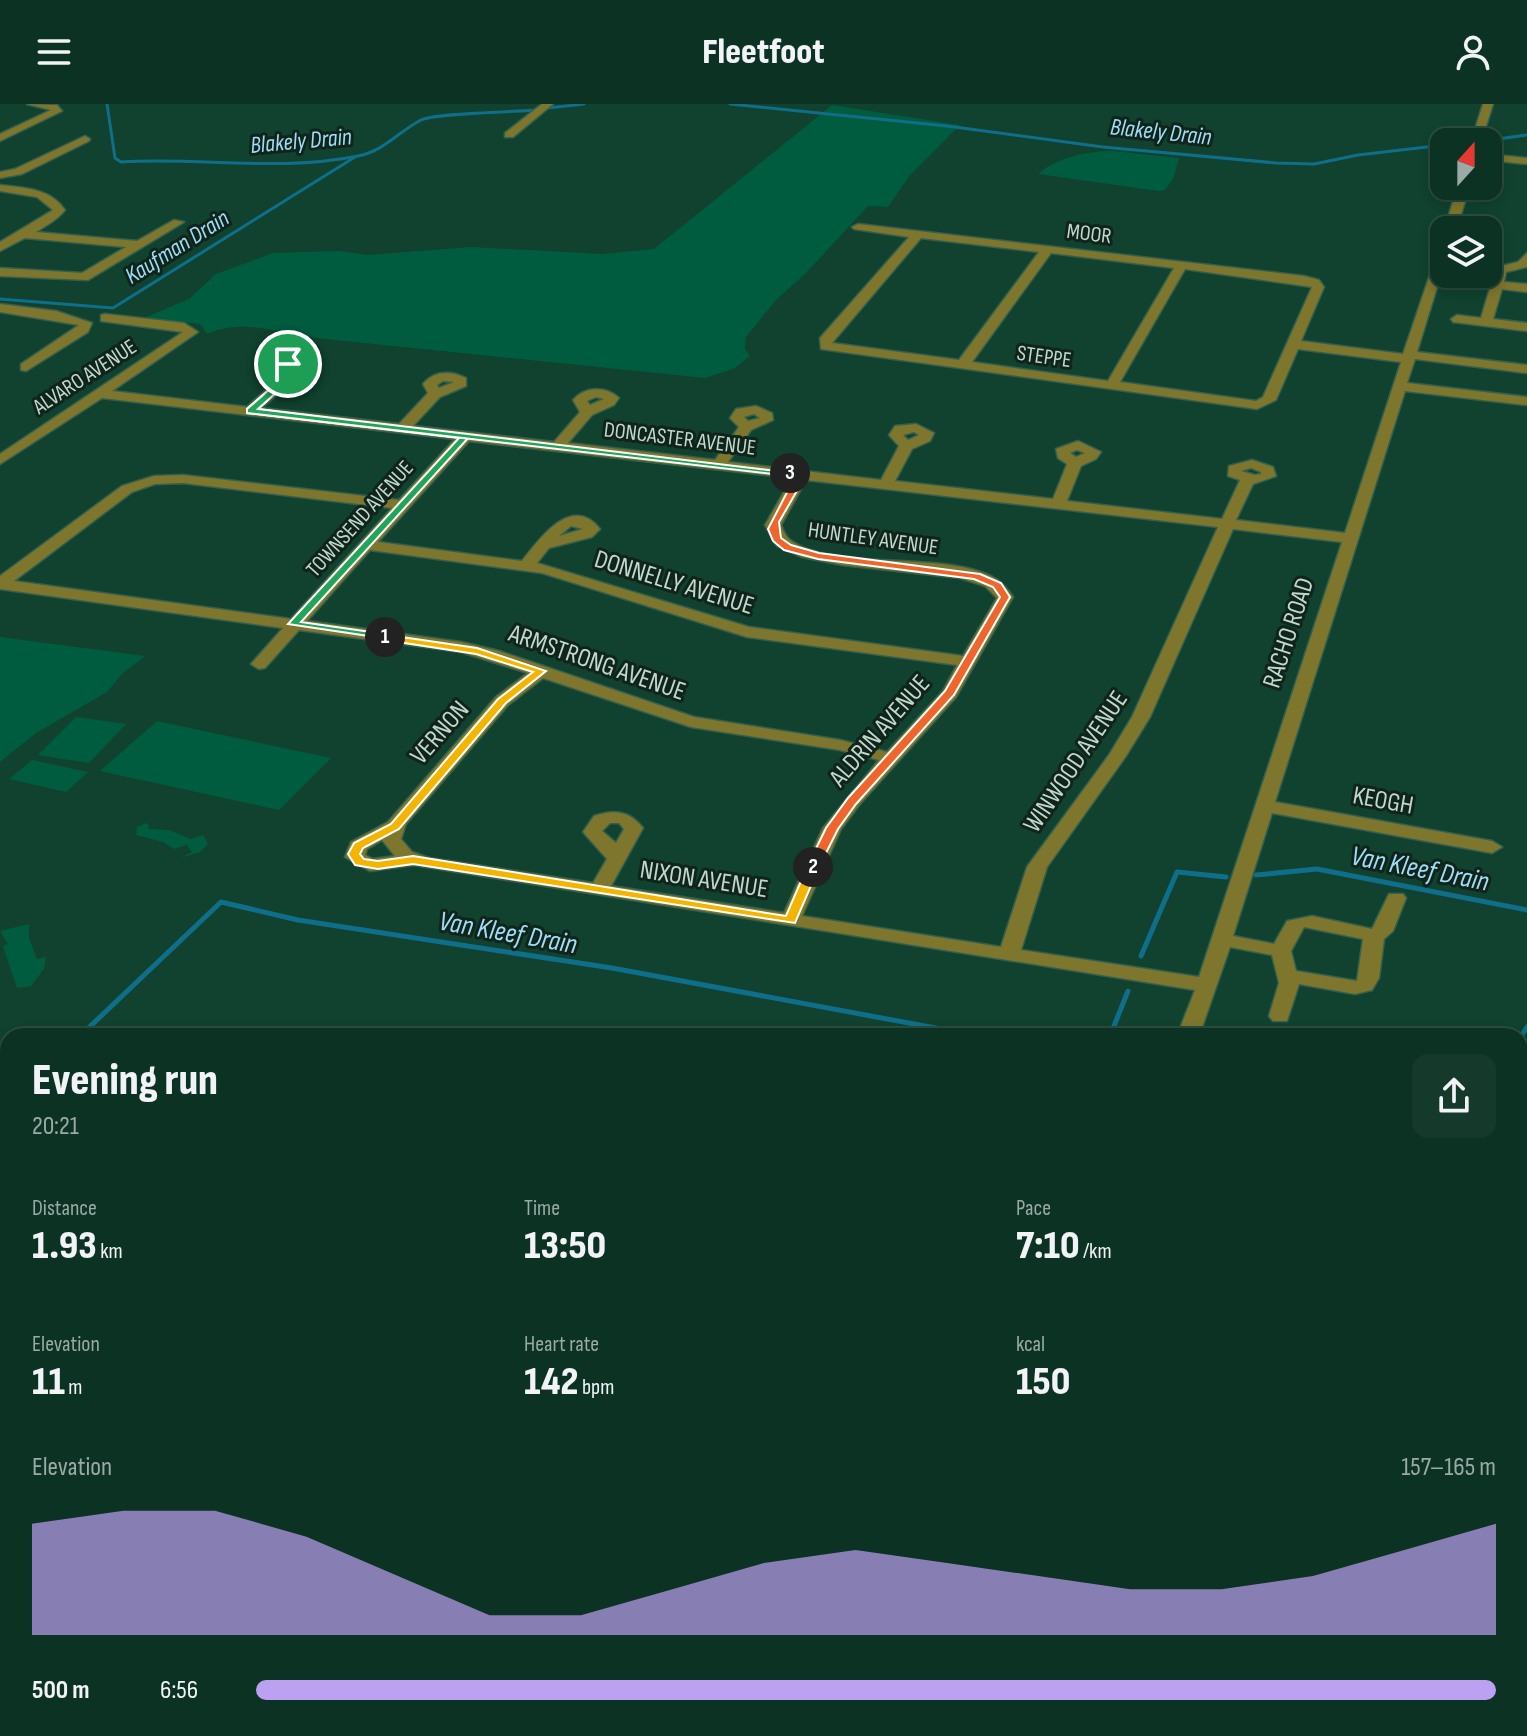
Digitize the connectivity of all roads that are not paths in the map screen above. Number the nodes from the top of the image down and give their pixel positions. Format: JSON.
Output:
{"nodes":[{"id":1,"x":32,"y":104,"type":"edge"},
{"id":2,"x":548,"y":104,"type":"edge"},
{"id":3,"x":1488,"y":104,"type":"edge"},
{"id":4,"x":1480,"y":128,"type":"edge"},
{"id":5,"x":509,"y":135,"type":"dead end"},
{"id":6,"x":0,"y":138,"type":"edge"},
{"id":7,"x":85,"y":139,"type":"dead end"},
{"id":8,"x":1502,"y":158,"type":"edge"},
{"id":9,"x":1527,"y":161,"type":"edge"},
{"id":10,"x":0,"y":175,"type":"edge"},
{"id":11,"x":0,"y":188,"type":"edge"},
{"id":12,"x":178,"y":222,"type":"dead end"},
{"id":13,"x":858,"y":227,"type":"dead end"},
{"id":14,"x":24,"y":234,"type":"junction"},
{"id":15,"x":917,"y":235,"type":"junction"},
{"id":16,"x":140,"y":245,"type":"junction"},
{"id":17,"x":0,"y":247,"type":"edge"},
{"id":18,"x":1047,"y":250,"type":"junction"},
{"id":19,"x":1527,"y":257,"type":"edge"},
{"id":20,"x":1181,"y":266,"type":"junction"},
{"id":21,"x":1502,"y":270,"type":"edge"},
{"id":22,"x":0,"y":272,"type":"edge"},
{"id":23,"x":1502,"y":285,"type":"edge"},
{"id":24,"x":1431,"y":288,"type":"edge"},
{"id":25,"x":1489,"y":288,"type":"edge"},
{"id":26,"x":1527,"y":288,"type":"edge"},
{"id":27,"x":0,"y":308,"type":"edge"},
{"id":28,"x":105,"y":318,"type":"dead end"},
{"id":29,"x":1457,"y":319,"type":"dead end"},
{"id":30,"x":1486,"y":322,"type":"junction"},
{"id":31,"x":1527,"y":327,"type":"edge"},
{"id":32,"x":1295,"y":341,"type":"junction"},
{"id":33,"x":1410,"y":355,"type":"junction"},
{"id":34,"x":962,"y":366,"type":"junction"},
{"id":35,"x":26,"y":367,"type":"dead end"},
{"id":36,"x":1527,"y":369,"type":"edge"},
{"id":37,"x":288,"y":378,"type":"dead end"},
{"id":38,"x":1111,"y":386,"type":"junction"},
{"id":39,"x":1400,"y":386,"type":"junction"},
{"id":40,"x":102,"y":394,"type":"junction"},
{"id":41,"x":435,"y":394,"type":"dead end"},
{"id":42,"x":1527,"y":401,"type":"edge"},
{"id":43,"x":250,"y":411,"type":"junction"},
{"id":44,"x":587,"y":412,"type":"dead end"},
{"id":45,"x":746,"y":427,"type":"dead end"},
{"id":46,"x":402,"y":429,"type":"junction"},
{"id":47,"x":465,"y":436,"type":"junction"},
{"id":48,"x":906,"y":446,"type":"dead end"},
{"id":49,"x":557,"y":447,"type":"junction"},
{"id":50,"x":0,"y":460,"type":"edge"},
{"id":51,"x":1075,"y":463,"type":"dead end"},
{"id":52,"x":719,"y":465,"type":"junction"},
{"id":53,"x":801,"y":475,"type":"junction"},
{"id":54,"x":1247,"y":480,"type":"dead end"},
{"id":55,"x":886,"y":484,"type":"junction"},
{"id":56,"x":1058,"y":504,"type":"junction"},
{"id":57,"x":403,"y":505,"type":"junction"},
{"id":58,"x":1227,"y":524,"type":"junction"},
{"id":59,"x":1349,"y":538,"type":"junction"},
{"id":60,"x":545,"y":544,"type":"dead end"},
{"id":61,"x":367,"y":545,"type":"junction"},
{"id":62,"x":527,"y":565,"type":"junction"},
{"id":63,"x":0,"y":584,"type":"edge"},
{"id":64,"x":290,"y":628,"type":"junction"},
{"id":65,"x":969,"y":662,"type":"junction"},
{"id":66,"x":259,"y":664,"type":"dead end"},
{"id":67,"x":541,"y":671,"type":"junction"},
{"id":68,"x":891,"y":758,"type":"junction"},
{"id":69,"x":1264,"y":806,"type":"junction"},
{"id":70,"x":393,"y":833,"type":"junction"},
{"id":71,"x":1492,"y":847,"type":"dead end"},
{"id":72,"x":616,"y":858,"type":"dead end"},
{"id":73,"x":413,"y":860,"type":"junction"},
{"id":74,"x":599,"y":890,"type":"junction"},
{"id":75,"x":1396,"y":898,"type":"dead end"},
{"id":76,"x":790,"y":921,"type":"junction"},
{"id":77,"x":1374,"y":936,"type":"junction"},
{"id":78,"x":1220,"y":939,"type":"junction"},
{"id":79,"x":1011,"y":949,"type":"junction"},
{"id":80,"x":1281,"y":951,"type":"junction"},
{"id":81,"x":1286,"y":975,"type":"junction"},
{"id":82,"x":1207,"y":985,"type":"junction"},
{"id":83,"x":1280,"y":1016,"type":"dead end"},
{"id":84,"x":1191,"y":1028,"type":"edge"}],
"edges":[{"from":1,"to":6,"type":"street"},
{"from":2,"to":5,"type":"street"},
{"from":3,"to":4,"type":"street"},
{"from":7,"to":10,"type":"street"},
{"from":8,"to":9,"type":"street"},
{"from":11,"to":14,"type":"street"},
{"from":12,"to":16,"type":"street"},
{"from":13,"to":15,"type":"street","name":"MOOR"},
{"from":14,"to":16,"type":"street"},
{"from":14,"to":17,"type":"street"},
{"from":15,"to":18,"type":"street","name":"MOOR"},
{"from":15,"to":34,"type":"street","name":"STEPPE"},
{"from":16,"to":22,"type":"street"},
{"from":18,"to":20,"type":"street","name":"MOOR"},
{"from":18,"to":34,"type":"street"},
{"from":19,"to":21,"type":"street"},
{"from":20,"to":32,"type":"street","name":"MOOR"},
{"from":20,"to":38,"type":"street"},
{"from":23,"to":26,"type":"street"},
{"from":24,"to":33,"type":"street","name":"RACHO ROAD"},
{"from":25,"to":30,"type":"street"},
{"from":27,"to":35,"type":"street"},
{"from":28,"to":40,"type":"street","name":"ALVARO AVENUE"},
{"from":29,"to":30,"type":"street"},
{"from":30,"to":31,"type":"street"},
{"from":32,"to":33,"type":"street"},
{"from":32,"to":38,"type":"street","name":"STEPPE"},
{"from":33,"to":36,"type":"street"},
{"from":33,"to":39,"type":"street","name":"RACHO ROAD"},
{"from":34,"to":38,"type":"street","name":"STEPPE"},
{"from":37,"to":43,"type":"street"},
{"from":39,"to":42,"type":"street"},
{"from":39,"to":59,"type":"street","name":"RACHO ROAD"},
{"from":40,"to":43,"type":"street","name":"DONCASTER AVENUE"},
{"from":40,"to":50,"type":"street","name":"ALVARO AVENUE"},
{"from":41,"to":46,"type":"street"},
{"from":43,"to":46,"type":"street","name":"DONCASTER AVENUE"},
{"from":44,"to":49,"type":"street"},
{"from":45,"to":52,"type":"street"},
{"from":46,"to":47,"type":"street","name":"DONCASTER AVENUE"},
{"from":47,"to":49,"type":"street","name":"DONCASTER AVENUE"},
{"from":47,"to":57,"type":"street","name":"TOWNSEND AVENUE"},
{"from":48,"to":55,"type":"street"},
{"from":49,"to":52,"type":"street","name":"DONCASTER AVENUE"},
{"from":51,"to":56,"type":"street"},
{"from":52,"to":53,"type":"street","name":"DONCASTER AVENUE"},
{"from":53,"to":55,"type":"street","name":"DONCASTER AVENUE"},
{"from":53,"to":65,"type":"street","name":"HUNTLEY AVENUE"},
{"from":54,"to":58,"type":"street","name":"WINWOOD AVENUE"},
{"from":55,"to":56,"type":"street","name":"DONCASTER AVENUE"},
{"from":56,"to":58,"type":"street","name":"DONCASTER AVENUE"},
{"from":57,"to":61,"type":"street","name":"TOWNSEND AVENUE"},
{"from":57,"to":63,"type":"street"},
{"from":58,"to":59,"type":"street","name":"DONCASTER AVENUE"},
{"from":58,"to":79,"type":"street","name":"WINWOOD AVENUE"},
{"from":59,"to":69,"type":"street","name":"RACHO ROAD"},
{"from":60,"to":62,"type":"street"},
{"from":61,"to":62,"type":"street","name":"DONNELLY AVENUE"},
{"from":61,"to":64,"type":"street","name":"TOWNSEND AVENUE"},
{"from":62,"to":65,"type":"street","name":"DONNELLY AVENUE"},
{"from":63,"to":64,"type":"street","name":"ARMSTRONG AVENUE"},
{"from":64,"to":66,"type":"street","name":"TOWNSEND AVENUE"},
{"from":64,"to":67,"type":"street","name":"ARMSTRONG AVENUE"},
{"from":65,"to":68,"type":"street","name":"ALDRIN AVENUE"},
{"from":67,"to":68,"type":"street","name":"ARMSTRONG AVENUE"},
{"from":67,"to":70,"type":"street","name":"VERNON"},
{"from":68,"to":76,"type":"street","name":"ALDRIN AVENUE"},
{"from":69,"to":71,"type":"street","name":"KEOGH"},
{"from":69,"to":78,"type":"street","name":"RACHO ROAD"},
{"from":70,"to":73,"type":"street"},
{"from":70,"to":73,"type":"street","name":"NIXON AVENUE"},
{"from":72,"to":74,"type":"street"},
{"from":73,"to":74,"type":"street","name":"NIXON AVENUE"},
{"from":74,"to":76,"type":"street","name":"NIXON AVENUE"},
{"from":75,"to":77,"type":"street"},
{"from":76,"to":79,"type":"street","name":"NIXON AVENUE"},
{"from":77,"to":80,"type":"street"},
{"from":77,"to":81,"type":"street"},
{"from":78,"to":80,"type":"street"},
{"from":78,"to":82,"type":"street","name":"RACHO ROAD"},
{"from":79,"to":82,"type":"street","name":"NIXON AVENUE"},
{"from":80,"to":81,"type":"street"},
{"from":81,"to":83,"type":"street"},
{"from":82,"to":84,"type":"street","name":"RACHO ROAD"}]}
